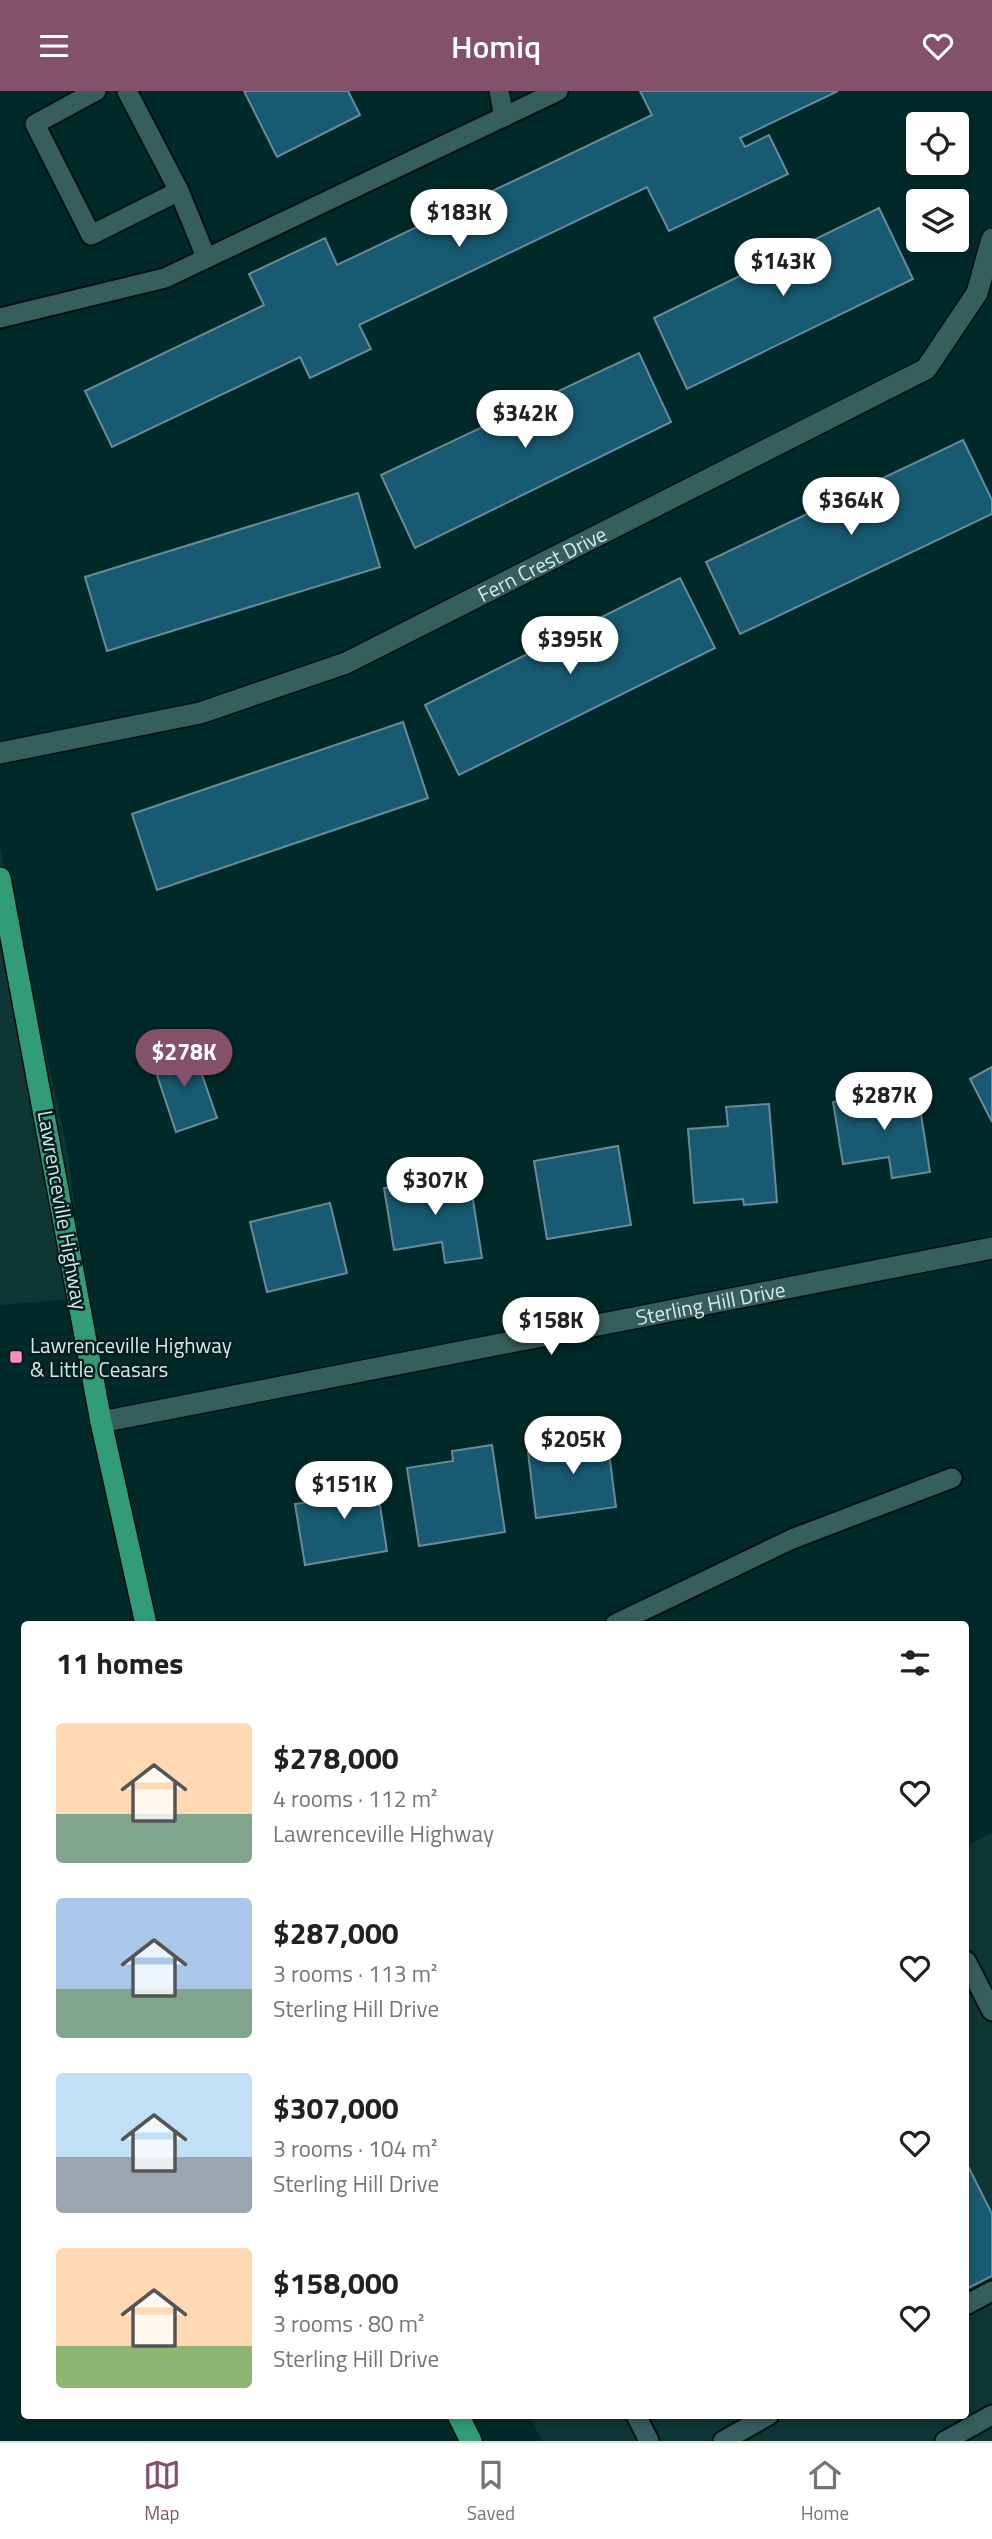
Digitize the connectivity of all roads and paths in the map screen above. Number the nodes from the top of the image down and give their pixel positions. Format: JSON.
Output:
{"nodes":[{"id":1,"x":96,"y":91,"type":"edge"},
{"id":2,"x":127,"y":91,"type":"edge"},
{"id":3,"x":499,"y":91,"type":"edge"},
{"id":4,"x":558,"y":91,"type":"edge"},
{"id":5,"x":504,"y":117,"type":"junction"},
{"id":6,"x":179,"y":191,"type":"junction"},
{"id":7,"x":992,"y":239,"type":"edge"},
{"id":8,"x":206,"y":257,"type":"junction"},
{"id":9,"x":0,"y":318,"type":"edge"},
{"id":10,"x":0,"y":753,"type":"edge"},
{"id":11,"x":0,"y":878,"type":"edge"},
{"id":12,"x":3,"y":908,"type":"edge"},
{"id":13,"x":992,"y":1248,"type":"edge"},
{"id":14,"x":101,"y":1422,"type":"junction"},
{"id":15,"x":952,"y":1478,"type":"dead end"},
{"id":16,"x":145,"y":1621,"type":"edge"},
{"id":17,"x":621,"y":1621,"type":"edge"},
{"id":18,"x":969,"y":1967,"type":"edge"},
{"id":19,"x":992,"y":2011,"type":"edge"},
{"id":20,"x":992,"y":2291,"type":"edge"},
{"id":21,"x":969,"y":2303,"type":"edge"},
{"id":22,"x":992,"y":2416,"type":"edge"},
{"id":23,"x":460,"y":2419,"type":"edge"},
{"id":24,"x":638,"y":2419,"type":"edge"},
{"id":25,"x":762,"y":2419,"type":"edge"},
{"id":26,"x":471,"y":2441,"type":"edge"},
{"id":27,"x":649,"y":2441,"type":"edge"},
{"id":28,"x":723,"y":2441,"type":"edge"},
{"id":29,"x":945,"y":2441,"type":"edge"}],
"edges":[{"from":1,"to":6,"type":"lane"},
{"from":2,"to":6,"type":"lane"},
{"from":3,"to":5,"type":"lane"},
{"from":4,"to":5,"type":"lane"},
{"from":5,"to":8,"type":"lane"},
{"from":6,"to":8,"type":"lane"},
{"from":7,"to":10,"type":"street","name":"Fern Crest Drive"},
{"from":8,"to":9,"type":"lane"},
{"from":11,"to":12,"type":"main road","name":"Lawrenceville Highway"},
{"from":12,"to":14,"type":"main road","name":"Lawrenceville Highway"},
{"from":13,"to":14,"type":"street","name":"Sterling Hill Drive"},
{"from":14,"to":16,"type":"main road","name":"Lawrenceville Highway"},
{"from":15,"to":17,"type":"lane"},
{"from":18,"to":19,"type":"lane"},
{"from":20,"to":21,"type":"lane"},
{"from":22,"to":29,"type":"lane"},
{"from":23,"to":26,"type":"main road"},
{"from":24,"to":27,"type":"lane"},
{"from":25,"to":28,"type":"lane"}]}
